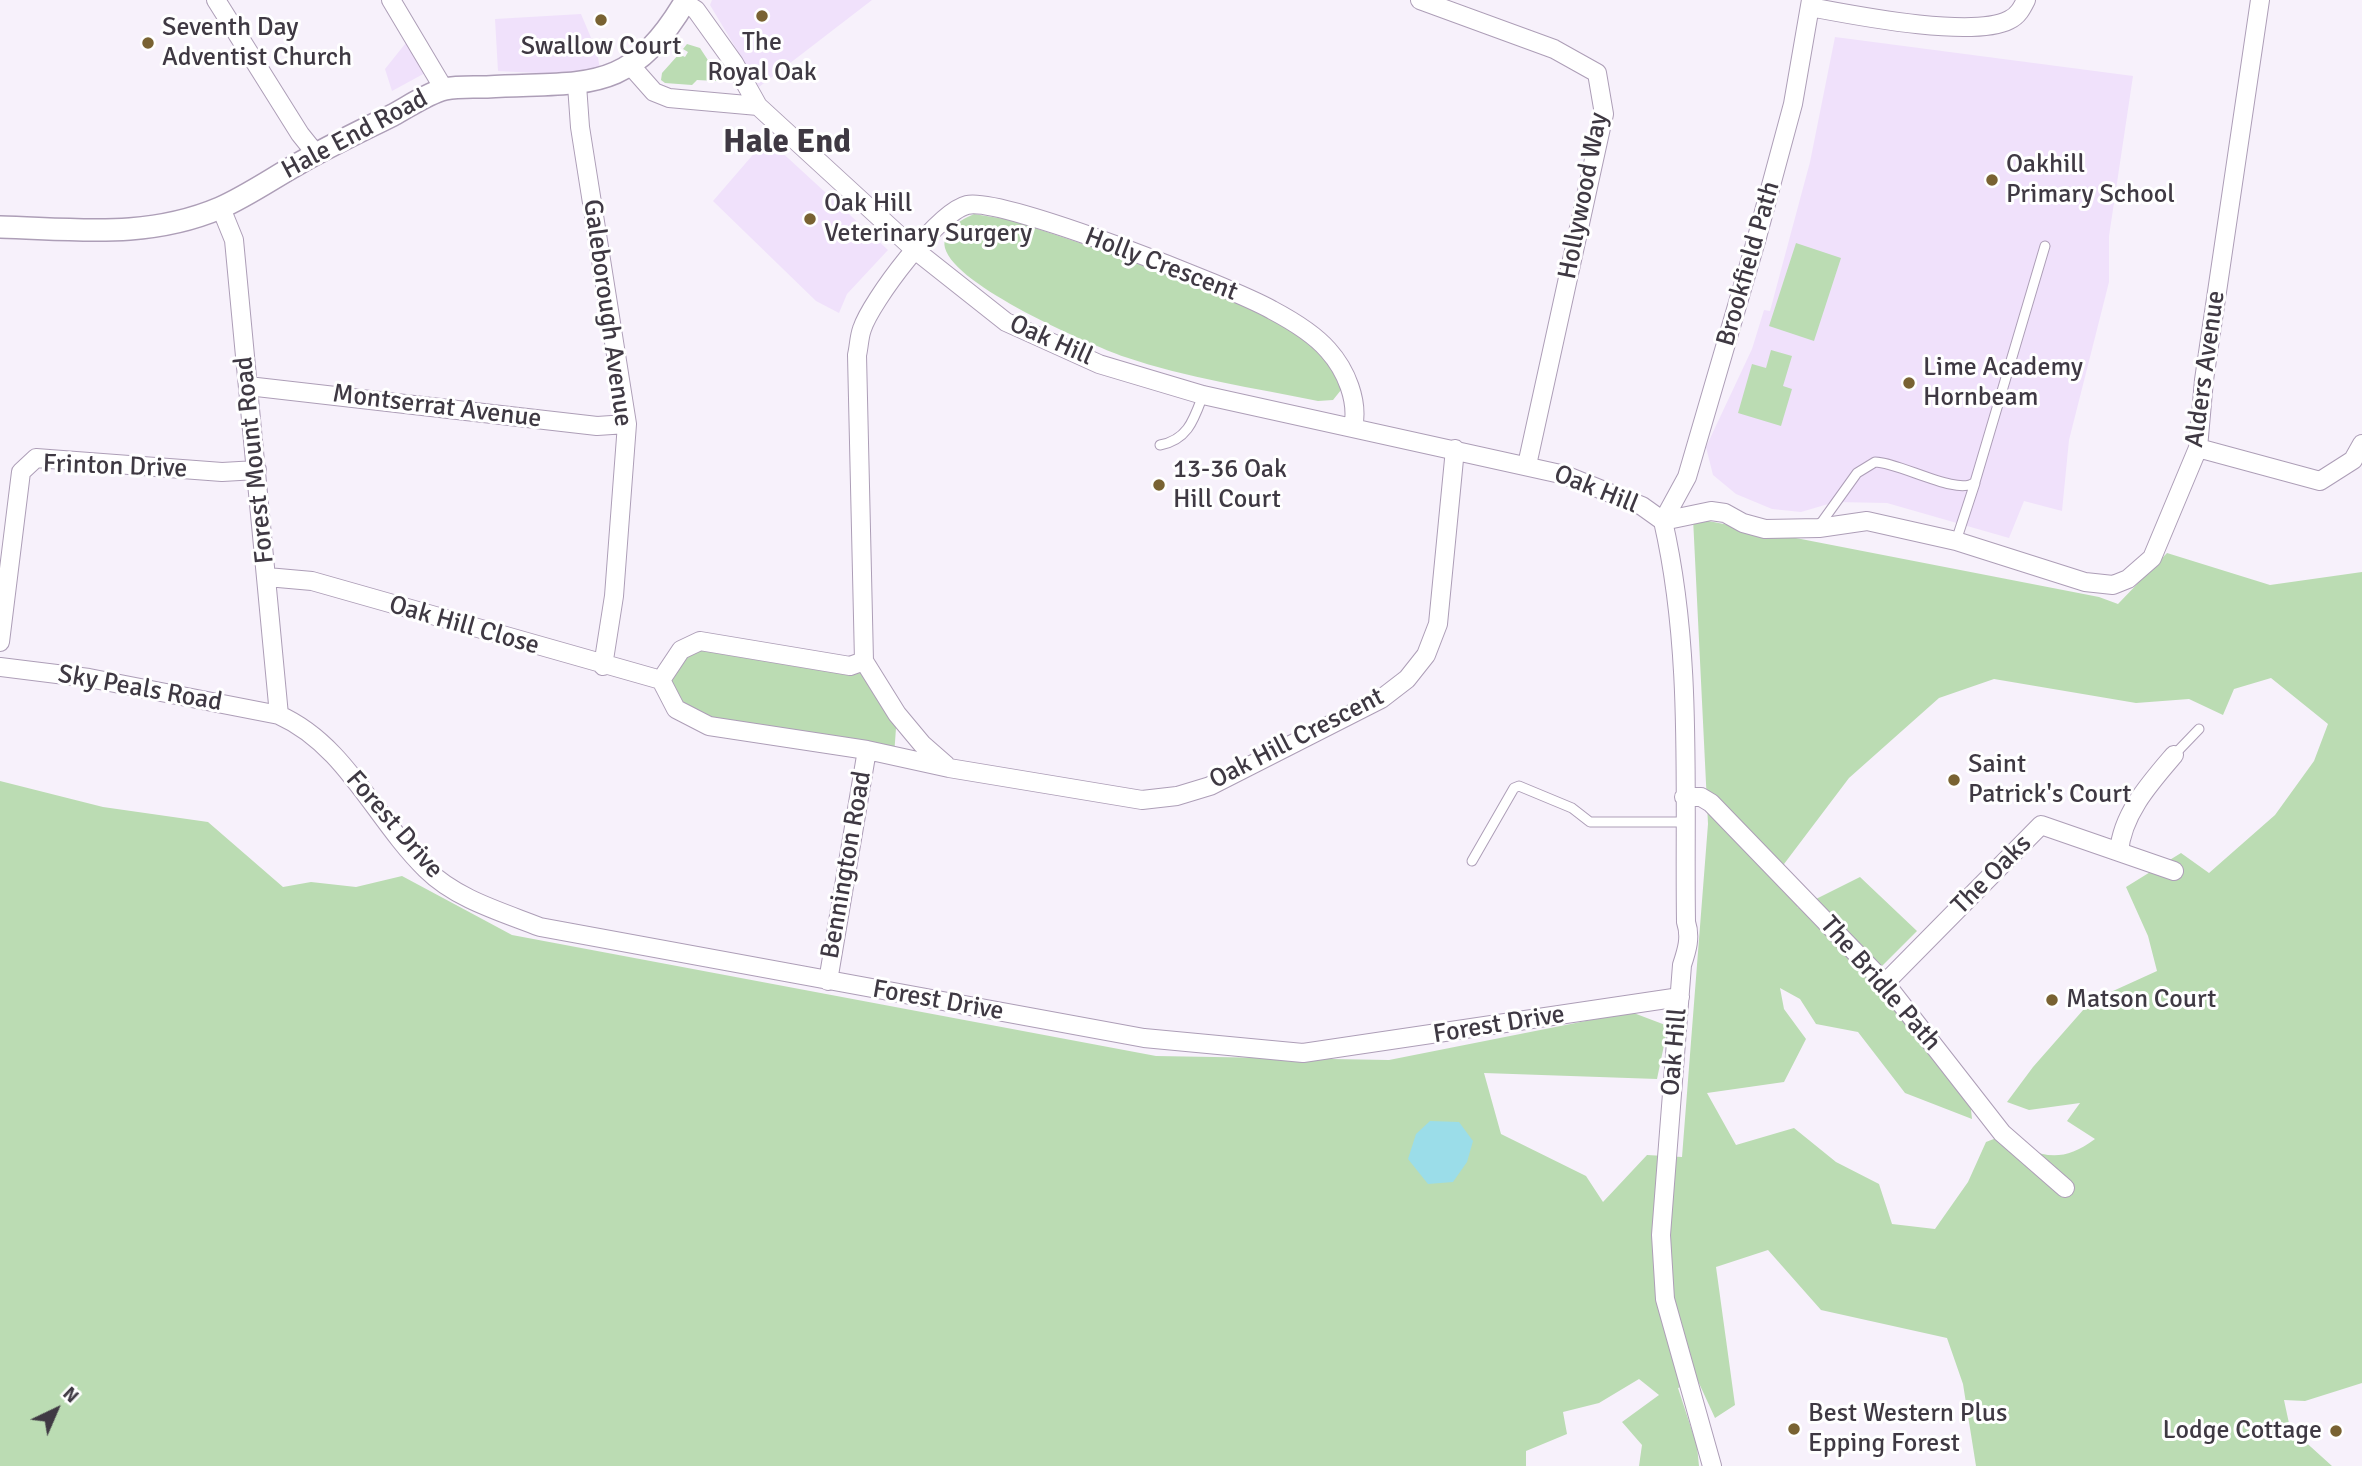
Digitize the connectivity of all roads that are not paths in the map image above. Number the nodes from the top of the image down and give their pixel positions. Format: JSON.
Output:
{"nodes":[{"id":1,"x":216,"y":0,"type":"edge"},
{"id":2,"x":391,"y":0,"type":"edge"},
{"id":3,"x":1420,"y":0,"type":"edge"},
{"id":4,"x":2026,"y":0,"type":"edge"},
{"id":5,"x":2260,"y":0,"type":"edge"},
{"id":6,"x":685,"y":1,"type":"edge"},
{"id":7,"x":1811,"y":3,"type":"edge"},
{"id":8,"x":631,"y":66,"type":"junction"},
{"id":9,"x":577,"y":85,"type":"junction"},
{"id":10,"x":444,"y":89,"type":"junction"},
{"id":11,"x":758,"y":106,"type":"junction"},
{"id":12,"x":316,"y":153,"type":"junction"},
{"id":13,"x":221,"y":208,"type":"junction"},
{"id":14,"x":0,"y":227,"type":"edge"},
{"id":15,"x":2045,"y":246,"type":"dead end"},
{"id":16,"x":915,"y":250,"type":"junction"},
{"id":17,"x":248,"y":386,"type":"junction"},
{"id":18,"x":1203,"y":395,"type":"junction"},
{"id":19,"x":627,"y":424,"type":"junction"},
{"id":20,"x":1353,"y":428,"type":"junction"},
{"id":21,"x":2362,"y":444,"type":"edge"},
{"id":22,"x":1160,"y":445,"type":"dead end"},
{"id":23,"x":2198,"y":448,"type":"junction"},
{"id":24,"x":1455,"y":449,"type":"junction"},
{"id":25,"x":1527,"y":465,"type":"junction"},
{"id":26,"x":257,"y":470,"type":"junction"},
{"id":27,"x":1975,"y":482,"type":"junction"},
{"id":28,"x":1663,"y":521,"type":"junction"},
{"id":29,"x":1819,"y":528,"type":"junction"},
{"id":30,"x":1956,"y":541,"type":"junction"},
{"id":31,"x":267,"y":577,"type":"junction"},
{"id":32,"x":0,"y":642,"type":"edge"},
{"id":33,"x":864,"y":661,"type":"junction"},
{"id":34,"x":603,"y":666,"type":"junction"},
{"id":35,"x":0,"y":667,"type":"edge"},
{"id":36,"x":661,"y":680,"type":"junction"},
{"id":37,"x":279,"y":715,"type":"junction"},
{"id":38,"x":2199,"y":729,"type":"dead end"},
{"id":39,"x":867,"y":750,"type":"junction"},
{"id":40,"x":2174,"y":755,"type":"joint"},
{"id":41,"x":949,"y":768,"type":"junction"},
{"id":42,"x":1684,"y":797,"type":"junction"},
{"id":43,"x":1684,"y":822,"type":"junction"},
{"id":44,"x":2119,"y":852,"type":"junction"},
{"id":45,"x":1472,"y":861,"type":"dead end"},
{"id":46,"x":2174,"y":871,"type":"dead end"},
{"id":47,"x":828,"y":981,"type":"junction"},
{"id":48,"x":1885,"y":983,"type":"junction"},
{"id":49,"x":1680,"y":997,"type":"junction"},
{"id":50,"x":2066,"y":1188,"type":"dead end"},
{"id":51,"x":1712,"y":1466,"type":"edge"}],
"edges":[{"from":1,"to":12,"type":"street"},
{"from":2,"to":10,"type":"street"},
{"from":3,"to":25,"type":"street","name":"Hollywood Way"},
{"from":4,"to":7,"type":"street"},
{"from":5,"to":23,"type":"street","name":"Alders Avenue"},
{"from":6,"to":8,"type":"street","name":"Hale End Road"},
{"from":6,"to":11,"type":"street","name":"Oak Hill"},
{"from":7,"to":28,"type":"street","name":"Brookfield Path"},
{"from":8,"to":9,"type":"street","name":"Hale End Road"},
{"from":8,"to":11,"type":"street"},
{"from":9,"to":10,"type":"street","name":"Hale End Road"},
{"from":9,"to":19,"type":"street","name":"Galeborough Avenue"},
{"from":10,"to":12,"type":"street","name":"Hale End Road"},
{"from":11,"to":16,"type":"street","name":"Oak Hill"},
{"from":12,"to":13,"type":"street","name":"Hale End Road"},
{"from":13,"to":14,"type":"street","name":"Hale End Road"},
{"from":13,"to":17,"type":"street","name":"Forest Mount Road"},
{"from":15,"to":27,"type":"lane"},
{"from":16,"to":18,"type":"street","name":"Oak Hill"},
{"from":16,"to":20,"type":"street","name":"Holly Crescent"},
{"from":16,"to":33,"type":"street"},
{"from":17,"to":19,"type":"street","name":"Montserrat Avenue"},
{"from":17,"to":26,"type":"street","name":"Forest Mount Road"},
{"from":18,"to":20,"type":"street","name":"Oak Hill"},
{"from":18,"to":22,"type":"lane"},
{"from":19,"to":34,"type":"street","name":"Galeborough Avenue"},
{"from":20,"to":24,"type":"street","name":"Oak Hill"},
{"from":21,"to":23,"type":"street"},
{"from":23,"to":30,"type":"street","name":"Alders Avenue"},
{"from":24,"to":25,"type":"street","name":"Oak Hill"},
{"from":24,"to":41,"type":"street","name":"Oak Hill Crescent"},
{"from":25,"to":28,"type":"street","name":"Oak Hill"},
{"from":26,"to":31,"type":"street","name":"Forest Mount Road"},
{"from":26,"to":32,"type":"street","name":"Frinton Drive"},
{"from":27,"to":29,"type":"lane"},
{"from":27,"to":30,"type":"lane"},
{"from":28,"to":29,"type":"street","name":"Alders Avenue"},
{"from":28,"to":42,"type":"street","name":"Oak Hill"},
{"from":29,"to":30,"type":"street","name":"Alders Avenue"},
{"from":31,"to":34,"type":"street","name":"Oak Hill Close"},
{"from":31,"to":37,"type":"street","name":"Forest Mount Road"},
{"from":33,"to":36,"type":"street"},
{"from":33,"to":41,"type":"street"},
{"from":34,"to":36,"type":"street","name":"Oak Hill Close"},
{"from":35,"to":37,"type":"street","name":"Sky Peals Road"},
{"from":36,"to":39,"type":"street","name":"Oak Hill Crescent"},
{"from":37,"to":47,"type":"street","name":"Forest Drive"},
{"from":38,"to":40,"type":"lane"},
{"from":39,"to":41,"type":"street","name":"Oak Hill Crescent"},
{"from":39,"to":47,"type":"street","name":"Bennington Road"},
{"from":40,"to":44,"type":"street"},
{"from":42,"to":43,"type":"street","name":"Oak Hill"},
{"from":42,"to":48,"type":"street","name":"The Bridle Path"},
{"from":43,"to":45,"type":"lane"},
{"from":43,"to":49,"type":"street","name":"Oak Hill"},
{"from":44,"to":46,"type":"street","name":"The Oaks"},
{"from":44,"to":48,"type":"street","name":"The Oaks"},
{"from":47,"to":49,"type":"street","name":"Forest Drive"},
{"from":48,"to":50,"type":"street","name":"The Bridle Path"},
{"from":49,"to":51,"type":"street","name":"Oak Hill"}]}
